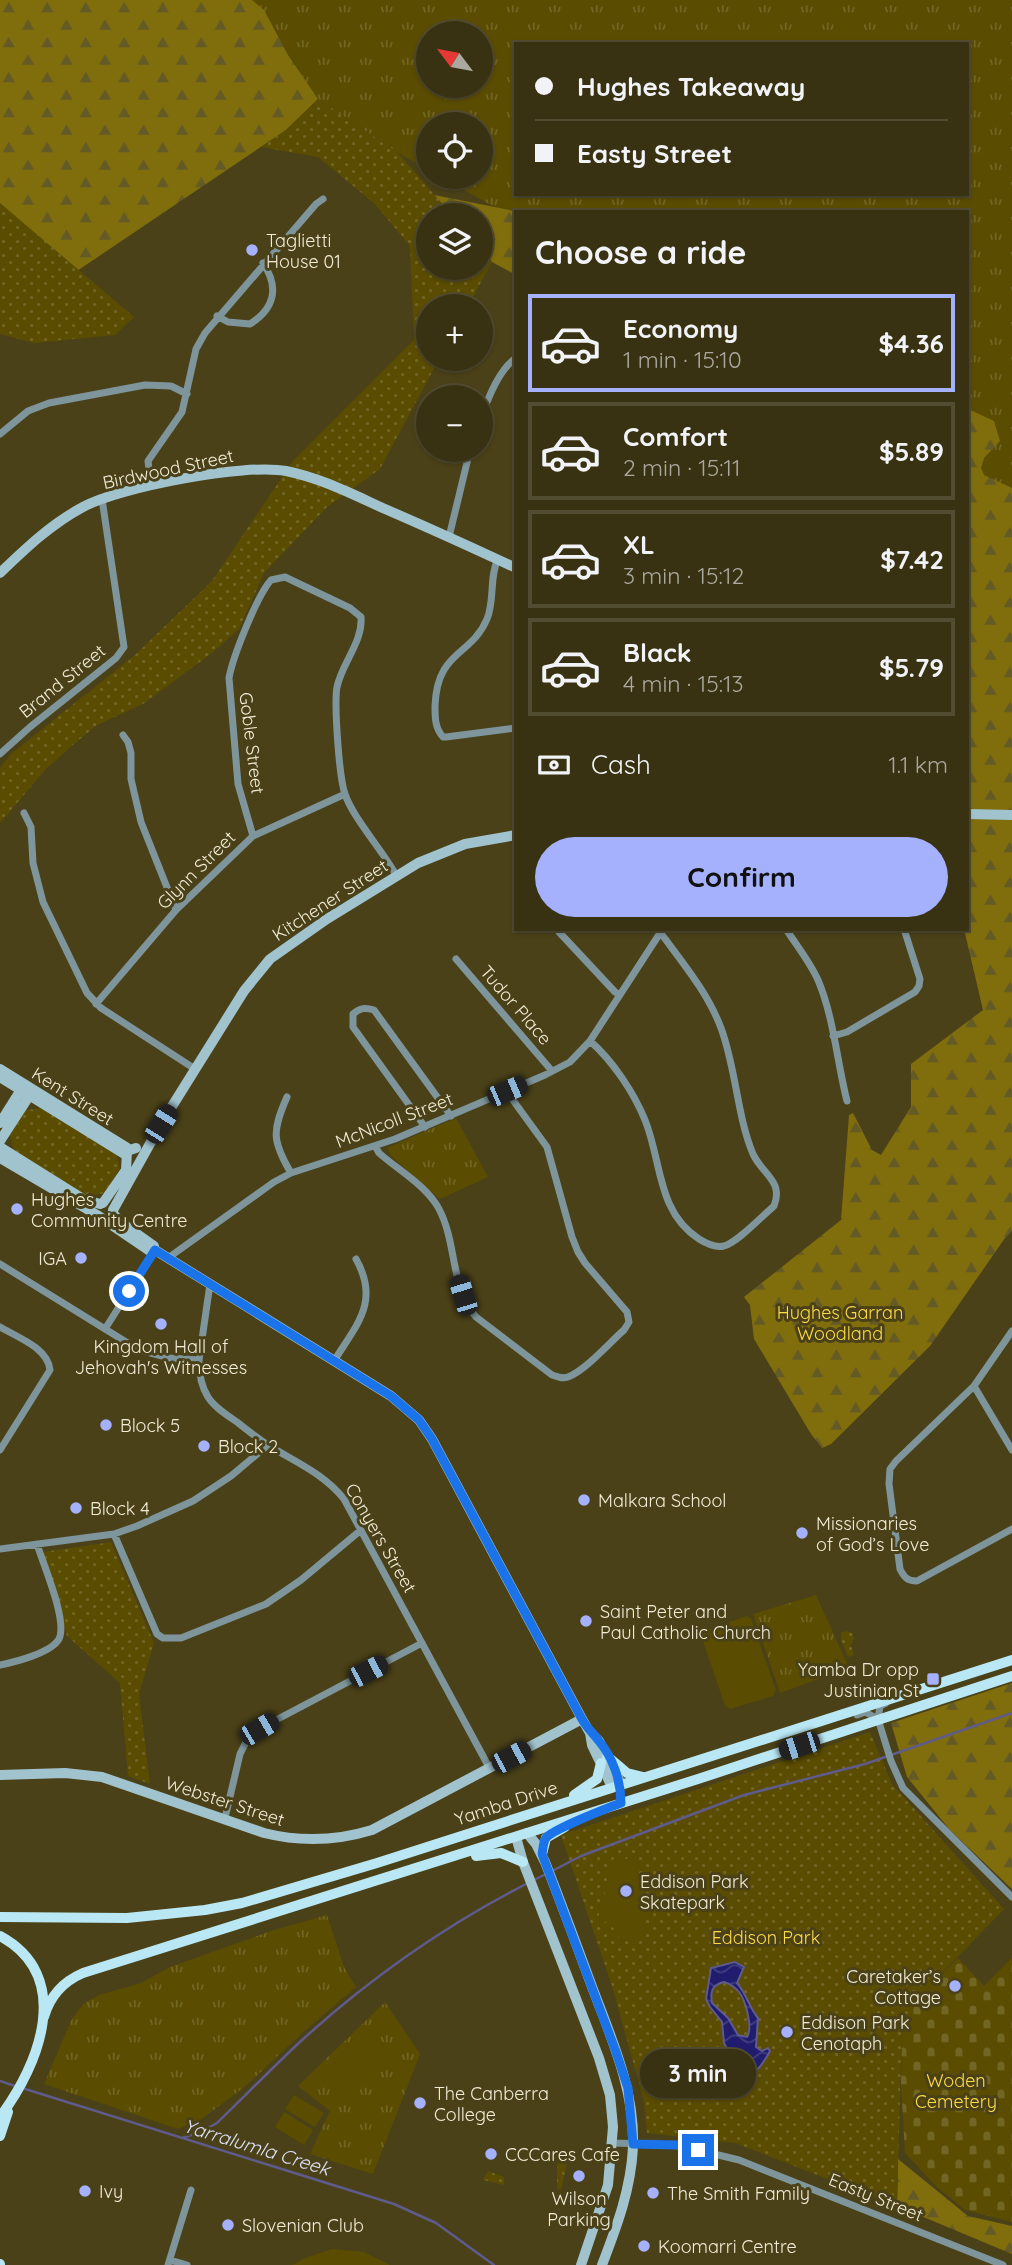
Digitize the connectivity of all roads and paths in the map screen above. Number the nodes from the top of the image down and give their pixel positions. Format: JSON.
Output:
{"nodes":[{"id":1,"x":323,"y":199,"type":"dead end"},
{"id":2,"x":262,"y":263,"type":"junction"},
{"id":3,"x":217,"y":316,"type":"junction"},
{"id":4,"x":514,"y":361,"type":"edge"},
{"id":5,"x":493,"y":392,"type":"edge"},
{"id":6,"x":187,"y":394,"type":"junction"},
{"id":7,"x":0,"y":433,"type":"edge"},
{"id":8,"x":467,"y":462,"type":"edge"},
{"id":9,"x":152,"y":486,"type":"junction"},
{"id":10,"x":102,"y":499,"type":"junction"},
{"id":11,"x":449,"y":537,"type":"junction"},
{"id":12,"x":498,"y":559,"type":"junction"},
{"id":13,"x":514,"y":567,"type":"edge"},
{"id":14,"x":0,"y":573,"type":"edge"},
{"id":15,"x":514,"y":728,"type":"edge"},
{"id":16,"x":123,"y":735,"type":"dead end"},
{"id":17,"x":0,"y":754,"type":"edge"},
{"id":18,"x":345,"y":794,"type":"junction"},
{"id":19,"x":24,"y":813,"type":"dead end"},
{"id":20,"x":969,"y":814,"type":"edge"},
{"id":21,"x":1012,"y":815,"type":"edge"},
{"id":22,"x":514,"y":835,"type":"edge"},
{"id":23,"x":253,"y":836,"type":"junction"},
{"id":24,"x":396,"y":875,"type":"junction"},
{"id":25,"x":176,"y":910,"type":"junction"},
{"id":26,"x":662,"y":931,"type":"edge"},
{"id":27,"x":787,"y":931,"type":"edge"},
{"id":28,"x":905,"y":931,"type":"edge"},
{"id":29,"x":559,"y":932,"type":"dead end"},
{"id":30,"x":456,"y":960,"type":"dead end"},
{"id":31,"x":620,"y":995,"type":"junction"},
{"id":32,"x":96,"y":1004,"type":"junction"},
{"id":33,"x":834,"y":1036,"type":"junction"},
{"id":34,"x":590,"y":1041,"type":"junction"},
{"id":35,"x":0,"y":1069,"type":"edge"},
{"id":36,"x":195,"y":1069,"type":"junction"},
{"id":37,"x":552,"y":1071,"type":"junction"},
{"id":38,"x":0,"y":1077,"type":"edge"},
{"id":39,"x":27,"y":1089,"type":"junction"},
{"id":40,"x":507,"y":1091,"type":"junction"},
{"id":41,"x":287,"y":1097,"type":"dead end"},
{"id":42,"x":846,"y":1101,"type":"dead end"},
{"id":43,"x":451,"y":1116,"type":"junction"},
{"id":44,"x":0,"y":1123,"type":"edge"},
{"id":45,"x":425,"y":1127,"type":"junction"},
{"id":46,"x":0,"y":1141,"type":"edge"},
{"id":47,"x":375,"y":1146,"type":"junction"},
{"id":48,"x":0,"y":1147,"type":"edge"},
{"id":49,"x":133,"y":1155,"type":"junction"},
{"id":50,"x":0,"y":1158,"type":"edge"},
{"id":51,"x":291,"y":1173,"type":"junction"},
{"id":52,"x":102,"y":1204,"type":"junction"},
{"id":53,"x":113,"y":1211,"type":"junction"},
{"id":54,"x":100,"y":1218,"type":"junction"},
{"id":55,"x":155,"y":1250,"type":"junction"},
{"id":56,"x":168,"y":1258,"type":"junction"},
{"id":57,"x":356,"y":1259,"type":"dead end"},
{"id":58,"x":0,"y":1264,"type":"edge"},
{"id":59,"x":211,"y":1284,"type":"junction"},
{"id":60,"x":0,"y":1327,"type":"edge"},
{"id":61,"x":105,"y":1329,"type":"junction"},
{"id":62,"x":1012,"y":1331,"type":"edge"},
{"id":63,"x":199,"y":1360,"type":"junction"},
{"id":64,"x":334,"y":1361,"type":"junction"},
{"id":65,"x":974,"y":1386,"type":"junction"},
{"id":66,"x":268,"y":1445,"type":"junction"},
{"id":67,"x":0,"y":1450,"type":"edge"},
{"id":68,"x":1012,"y":1450,"type":"edge"},
{"id":69,"x":361,"y":1531,"type":"junction"},
{"id":70,"x":1011,"y":1532,"type":"edge"},
{"id":71,"x":114,"y":1534,"type":"junction"},
{"id":72,"x":37,"y":1544,"type":"junction"},
{"id":73,"x":0,"y":1549,"type":"edge"},
{"id":74,"x":422,"y":1643,"type":"junction"},
{"id":75,"x":1012,"y":1660,"type":"edge"},
{"id":76,"x":0,"y":1665,"type":"edge"},
{"id":77,"x":1012,"y":1676,"type":"edge"},
{"id":78,"x":895,"y":1698,"type":"junction"},
{"id":79,"x":840,"y":1715,"type":"junction"},
{"id":80,"x":582,"y":1719,"type":"junction"},
{"id":81,"x":878,"y":1719,"type":"junction"},
{"id":82,"x":604,"y":1759,"type":"junction"},
{"id":83,"x":490,"y":1769,"type":"junction"},
{"id":84,"x":0,"y":1775,"type":"edge"},
{"id":85,"x":644,"y":1777,"type":"junction"},
{"id":86,"x":617,"y":1786,"type":"junction"},
{"id":87,"x":621,"y":1803,"type":"junction"},
{"id":88,"x":560,"y":1804,"type":"junction"},
{"id":89,"x":591,"y":1813,"type":"junction"},
{"id":90,"x":225,"y":1818,"type":"junction"},
{"id":91,"x":515,"y":1819,"type":"junction"},
{"id":92,"x":521,"y":1835,"type":"junction"},
{"id":93,"x":543,"y":1858,"type":"junction"},
{"id":94,"x":436,"y":1862,"type":"junction"},
{"id":95,"x":525,"y":1867,"type":"junction"},
{"id":96,"x":1012,"y":1897,"type":"edge"},
{"id":97,"x":0,"y":1917,"type":"edge"},
{"id":98,"x":0,"y":1936,"type":"edge"},
{"id":99,"x":44,"y":2017,"type":"junction"},
{"id":100,"x":5,"y":2112,"type":"edge"},
{"id":101,"x":0,"y":2136,"type":"edge"},
{"id":102,"x":613,"y":2143,"type":"junction"},
{"id":103,"x":633,"y":2144,"type":"junction"},
{"id":104,"x":191,"y":2190,"type":"dead end"},
{"id":105,"x":169,"y":2262,"type":"edge"},
{"id":106,"x":187,"y":2265,"type":"edge"},
{"id":107,"x":580,"y":2265,"type":"edge"},
{"id":108,"x":602,"y":2265,"type":"edge"},
{"id":109,"x":1003,"y":2265,"type":"edge"}],
"edges":[{"from":1,"to":2,"type":"street"},
{"from":2,"to":3,"type":"street"},
{"from":2,"to":3,"type":"street"},
{"from":3,"to":6,"type":"street"},
{"from":4,"to":5,"type":"street"},
{"from":6,"to":7,"type":"street"},
{"from":6,"to":9,"type":"street"},
{"from":8,"to":11,"type":"street"},
{"from":9,"to":10,"type":"street","name":"Birdwood Street"},
{"from":9,"to":11,"type":"street","name":"Birdwood Street"},
{"from":10,"to":14,"type":"street","name":"Birdwood Street"},
{"from":10,"to":17,"type":"street","name":"Brand Street"},
{"from":11,"to":12,"type":"street","name":"Birdwood Street"},
{"from":12,"to":13,"type":"street","name":"Birdwood Street"},
{"from":12,"to":15,"type":"street"},
{"from":16,"to":25,"type":"street"},
{"from":18,"to":23,"type":"street","name":"Glynn Street"},
{"from":18,"to":23,"type":"street","name":"Goble Street"},
{"from":18,"to":24,"type":"street","name":"Goble Street"},
{"from":19,"to":32,"type":"street"},
{"from":20,"to":21,"type":"street"},
{"from":22,"to":24,"type":"street","name":"Kitchener Street"},
{"from":23,"to":25,"type":"street","name":"Glynn Street"},
{"from":24,"to":36,"type":"street","name":"Kitchener Street"},
{"from":25,"to":32,"type":"street","name":"Glynn Street"},
{"from":26,"to":31,"type":"street","name":"McNicoll Street"},
{"from":26,"to":34,"type":"street"},
{"from":27,"to":33,"type":"street"},
{"from":28,"to":33,"type":"street"},
{"from":29,"to":31,"type":"street"},
{"from":30,"to":37,"type":"street","name":"Tudor Place"},
{"from":31,"to":34,"type":"street","name":"McNicoll Street"},
{"from":32,"to":36,"type":"street"},
{"from":33,"to":42,"type":"street"},
{"from":34,"to":37,"type":"street","name":"McNicoll Street"},
{"from":35,"to":39,"type":"street","name":"Kent Street"},
{"from":36,"to":49,"type":"street","name":"Kitchener Street"},
{"from":37,"to":40,"type":"street","name":"McNicoll Street"},
{"from":38,"to":39,"type":"street","name":"Kent Street"},
{"from":39,"to":44,"type":"street"},
{"from":39,"to":46,"type":"street"},
{"from":39,"to":49,"type":"street","name":"Kent Street"},
{"from":40,"to":43,"type":"street","name":"McNicoll Street"},
{"from":40,"to":47,"type":"street"},
{"from":41,"to":51,"type":"street"},
{"from":43,"to":45,"type":"street","name":"McNicoll Street"},
{"from":43,"to":45,"type":"street"},
{"from":45,"to":47,"type":"street","name":"McNicoll Street"},
{"from":47,"to":51,"type":"street","name":"McNicoll Street"},
{"from":48,"to":52,"type":"street"},
{"from":49,"to":52,"type":"street","name":"Kitchener Street"},
{"from":49,"to":53,"type":"street","name":"Kitchener Street"},
{"from":50,"to":54,"type":"street"},
{"from":51,"to":56,"type":"street","name":"McNicoll Street"},
{"from":52,"to":53,"type":"street"},
{"from":52,"to":54,"type":"street"},
{"from":53,"to":54,"type":"street"},
{"from":53,"to":55,"type":"street"},
{"from":54,"to":55,"type":"street"},
{"from":55,"to":56,"type":"street"},
{"from":55,"to":61,"type":"street"},
{"from":56,"to":59,"type":"street"},
{"from":57,"to":64,"type":"street"},
{"from":58,"to":61,"type":"street"},
{"from":59,"to":63,"type":"street","name":"Conyers Street"},
{"from":59,"to":64,"type":"street"},
{"from":60,"to":67,"type":"street"},
{"from":61,"to":63,"type":"street"},
{"from":62,"to":65,"type":"street"},
{"from":63,"to":66,"type":"street","name":"Conyers Street"},
{"from":64,"to":80,"type":"street"},
{"from":65,"to":68,"type":"street"},
{"from":65,"to":70,"type":"street"},
{"from":66,"to":69,"type":"street","name":"Conyers Street"},
{"from":66,"to":71,"type":"street"},
{"from":69,"to":71,"type":"street"},
{"from":69,"to":74,"type":"street","name":"Conyers Street"},
{"from":71,"to":72,"type":"street"},
{"from":72,"to":73,"type":"street"},
{"from":72,"to":76,"type":"street"},
{"from":74,"to":83,"type":"street","name":"Conyers Street"},
{"from":74,"to":90,"type":"street"},
{"from":75,"to":78,"type":"main road","name":"Yamba Drive"},
{"from":77,"to":81,"type":"main road","name":"Yamba Drive"},
{"from":78,"to":79,"type":"main road","name":"Yamba Drive"},
{"from":78,"to":81,"type":"street"},
{"from":79,"to":81,"type":"street"},
{"from":79,"to":85,"type":"main road","name":"Yamba Drive"},
{"from":80,"to":82,"type":"street"},
{"from":80,"to":83,"type":"street","name":"Webster Street"},
{"from":81,"to":87,"type":"main road","name":"Yamba Drive"},
{"from":81,"to":96,"type":"street"},
{"from":82,"to":85,"type":"main road"},
{"from":82,"to":86,"type":"street"},
{"from":82,"to":88,"type":"main road"},
{"from":83,"to":90,"type":"street","name":"Webster Street"},
{"from":84,"to":90,"type":"street","name":"Webster Street"},
{"from":85,"to":86,"type":"main road","name":"Yamba Drive"},
{"from":86,"to":87,"type":"main road"},
{"from":86,"to":88,"type":"main road","name":"Yamba Drive"},
{"from":87,"to":89,"type":"main road","name":"Yamba Drive"},
{"from":88,"to":91,"type":"main road","name":"Yamba Drive"},
{"from":89,"to":92,"type":"main road","name":"Yamba Drive"},
{"from":89,"to":93,"type":"main road"},
{"from":91,"to":92,"type":"main road"},
{"from":91,"to":97,"type":"main road","name":"Yamba Drive"},
{"from":92,"to":93,"type":"street"},
{"from":92,"to":94,"type":"main road","name":"Yamba Drive"},
{"from":92,"to":95,"type":"street"},
{"from":93,"to":103,"type":"street"},
{"from":94,"to":95,"type":"main road"},
{"from":94,"to":99,"type":"main road","name":"Yamba Drive"},
{"from":95,"to":102,"type":"street"},
{"from":98,"to":99,"type":"main road"},
{"from":99,"to":100,"type":"main road"},
{"from":100,"to":101,"type":"main road"},
{"from":102,"to":103,"type":"street","name":"Easty Street"},
{"from":102,"to":107,"type":"street"},
{"from":103,"to":108,"type":"street"},
{"from":103,"to":109,"type":"street","name":"Easty Street"},
{"from":104,"to":105,"type":"street"},
{"from":105,"to":106,"type":"street"}]}
